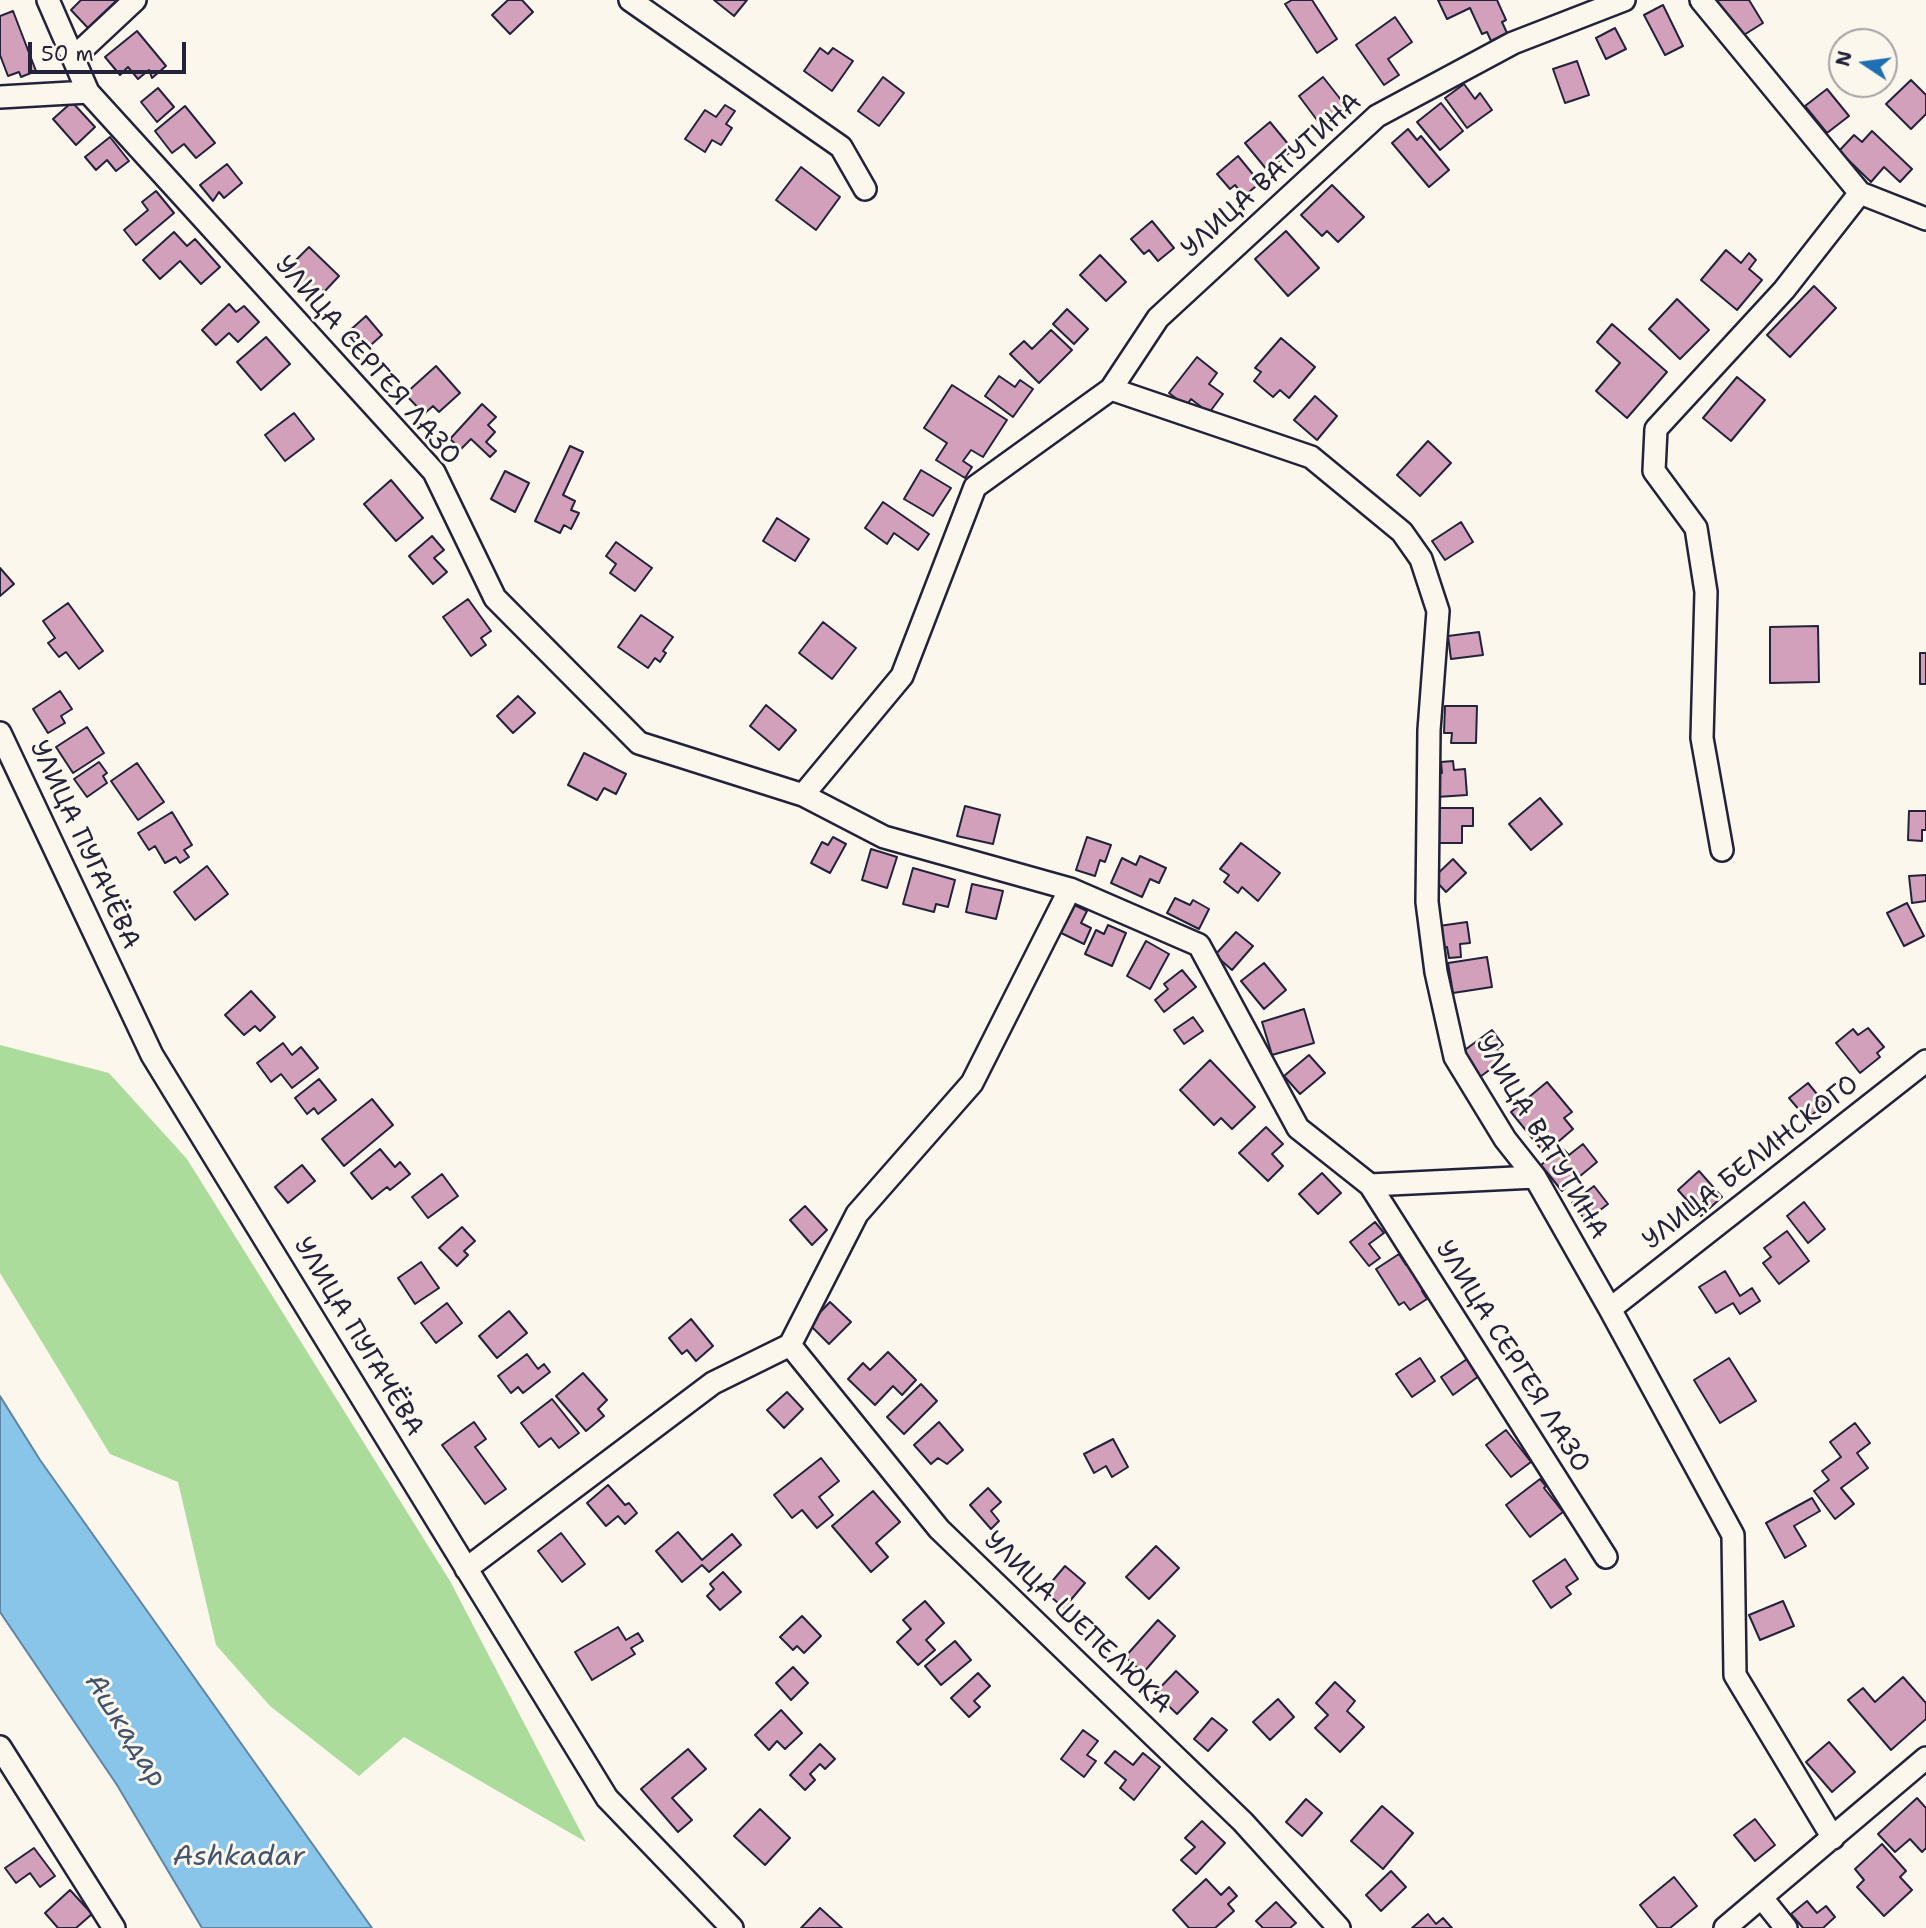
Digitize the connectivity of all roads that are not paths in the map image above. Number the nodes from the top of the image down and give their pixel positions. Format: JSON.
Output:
{"nodes":[{"id":1,"x":48,"y":0,"type":"edge"},
{"id":2,"x":135,"y":0,"type":"edge"},
{"id":3,"x":630,"y":0,"type":"edge"},
{"id":4,"x":1624,"y":0,"type":"edge"},
{"id":5,"x":1701,"y":0,"type":"edge"},
{"id":6,"x":74,"y":58,"type":"junction"},
{"id":7,"x":88,"y":92,"type":"junction"},
{"id":8,"x":0,"y":97,"type":"edge"},
{"id":9,"x":865,"y":189,"type":"dead end"},
{"id":10,"x":1860,"y":193,"type":"junction"},
{"id":11,"x":1926,"y":219,"type":"edge"},
{"id":12,"x":1111,"y":389,"type":"junction"},
{"id":13,"x":0,"y":733,"type":"edge"},
{"id":14,"x":803,"y":795,"type":"junction"},
{"id":15,"x":1722,"y":850,"type":"dead end"},
{"id":16,"x":1070,"y":889,"type":"junction"},
{"id":17,"x":1926,"y":1062,"type":"edge"},
{"id":18,"x":1535,"y":1177,"type":"junction"},
{"id":19,"x":1370,"y":1185,"type":"junction"},
{"id":20,"x":1610,"y":1309,"type":"junction"},
{"id":21,"x":790,"y":1345,"type":"junction"},
{"id":22,"x":1606,"y":1557,"type":"dead end"},
{"id":23,"x":466,"y":1569,"type":"junction"},
{"id":24,"x":0,"y":1747,"type":"edge"},
{"id":25,"x":1926,"y":1758,"type":"edge"},
{"id":26,"x":1833,"y":1838,"type":"junction"},
{"id":27,"x":1762,"y":1898,"type":"junction"},
{"id":28,"x":114,"y":1928,"type":"edge"},
{"id":29,"x":732,"y":1928,"type":"edge"},
{"id":30,"x":1339,"y":1928,"type":"edge"},
{"id":31,"x":1725,"y":1928,"type":"edge"},
{"id":32,"x":1786,"y":1928,"type":"edge"}],
"edges":[{"from":1,"to":6,"type":"street","name":"УЛИЦА СЕРГЕЯ ЛАЗО"},
{"from":2,"to":6,"type":"street"},
{"from":3,"to":9,"type":"street"},
{"from":4,"to":12,"type":"street","name":"УЛИЦА ВАТУТИНА"},
{"from":5,"to":10,"type":"street"},
{"from":6,"to":7,"type":"street","name":"УЛИЦА СЕРГЕЯ ЛАЗО"},
{"from":7,"to":8,"type":"street"},
{"from":7,"to":14,"type":"street","name":"УЛИЦА СЕРГЕЯ ЛАЗО"},
{"from":10,"to":11,"type":"street"},
{"from":10,"to":15,"type":"street"},
{"from":12,"to":14,"type":"street","name":"УЛИЦА ВАТУТИНА"},
{"from":12,"to":18,"type":"street","name":"УЛИЦА ВАТУТИНА"},
{"from":13,"to":23,"type":"street","name":"УЛИЦА ПУГАЧЁВА"},
{"from":14,"to":16,"type":"street","name":"УЛИЦА СЕРГЕЯ ЛАЗО"},
{"from":16,"to":19,"type":"street","name":"УЛИЦА СЕРГЕЯ ЛАЗО"},
{"from":16,"to":21,"type":"street"},
{"from":17,"to":20,"type":"street","name":"УЛИЦА БЕЛИНСКОГО"},
{"from":18,"to":19,"type":"street"},
{"from":18,"to":20,"type":"street","name":"УЛИЦА ВАТУТИНА"},
{"from":19,"to":22,"type":"street","name":"УЛИЦА СЕРГЕЯ ЛАЗО"},
{"from":20,"to":26,"type":"street","name":"УЛИЦА ВАТУТИНА"},
{"from":21,"to":23,"type":"street"},
{"from":21,"to":30,"type":"street","name":"УЛИЦА ШЕПЕЛЮКА"},
{"from":23,"to":29,"type":"street","name":"УЛИЦА ПУГАЧЁВА"},
{"from":24,"to":28,"type":"street"},
{"from":25,"to":26,"type":"street"},
{"from":26,"to":27,"type":"street"},
{"from":27,"to":31,"type":"street"},
{"from":27,"to":32,"type":"street"}]}
